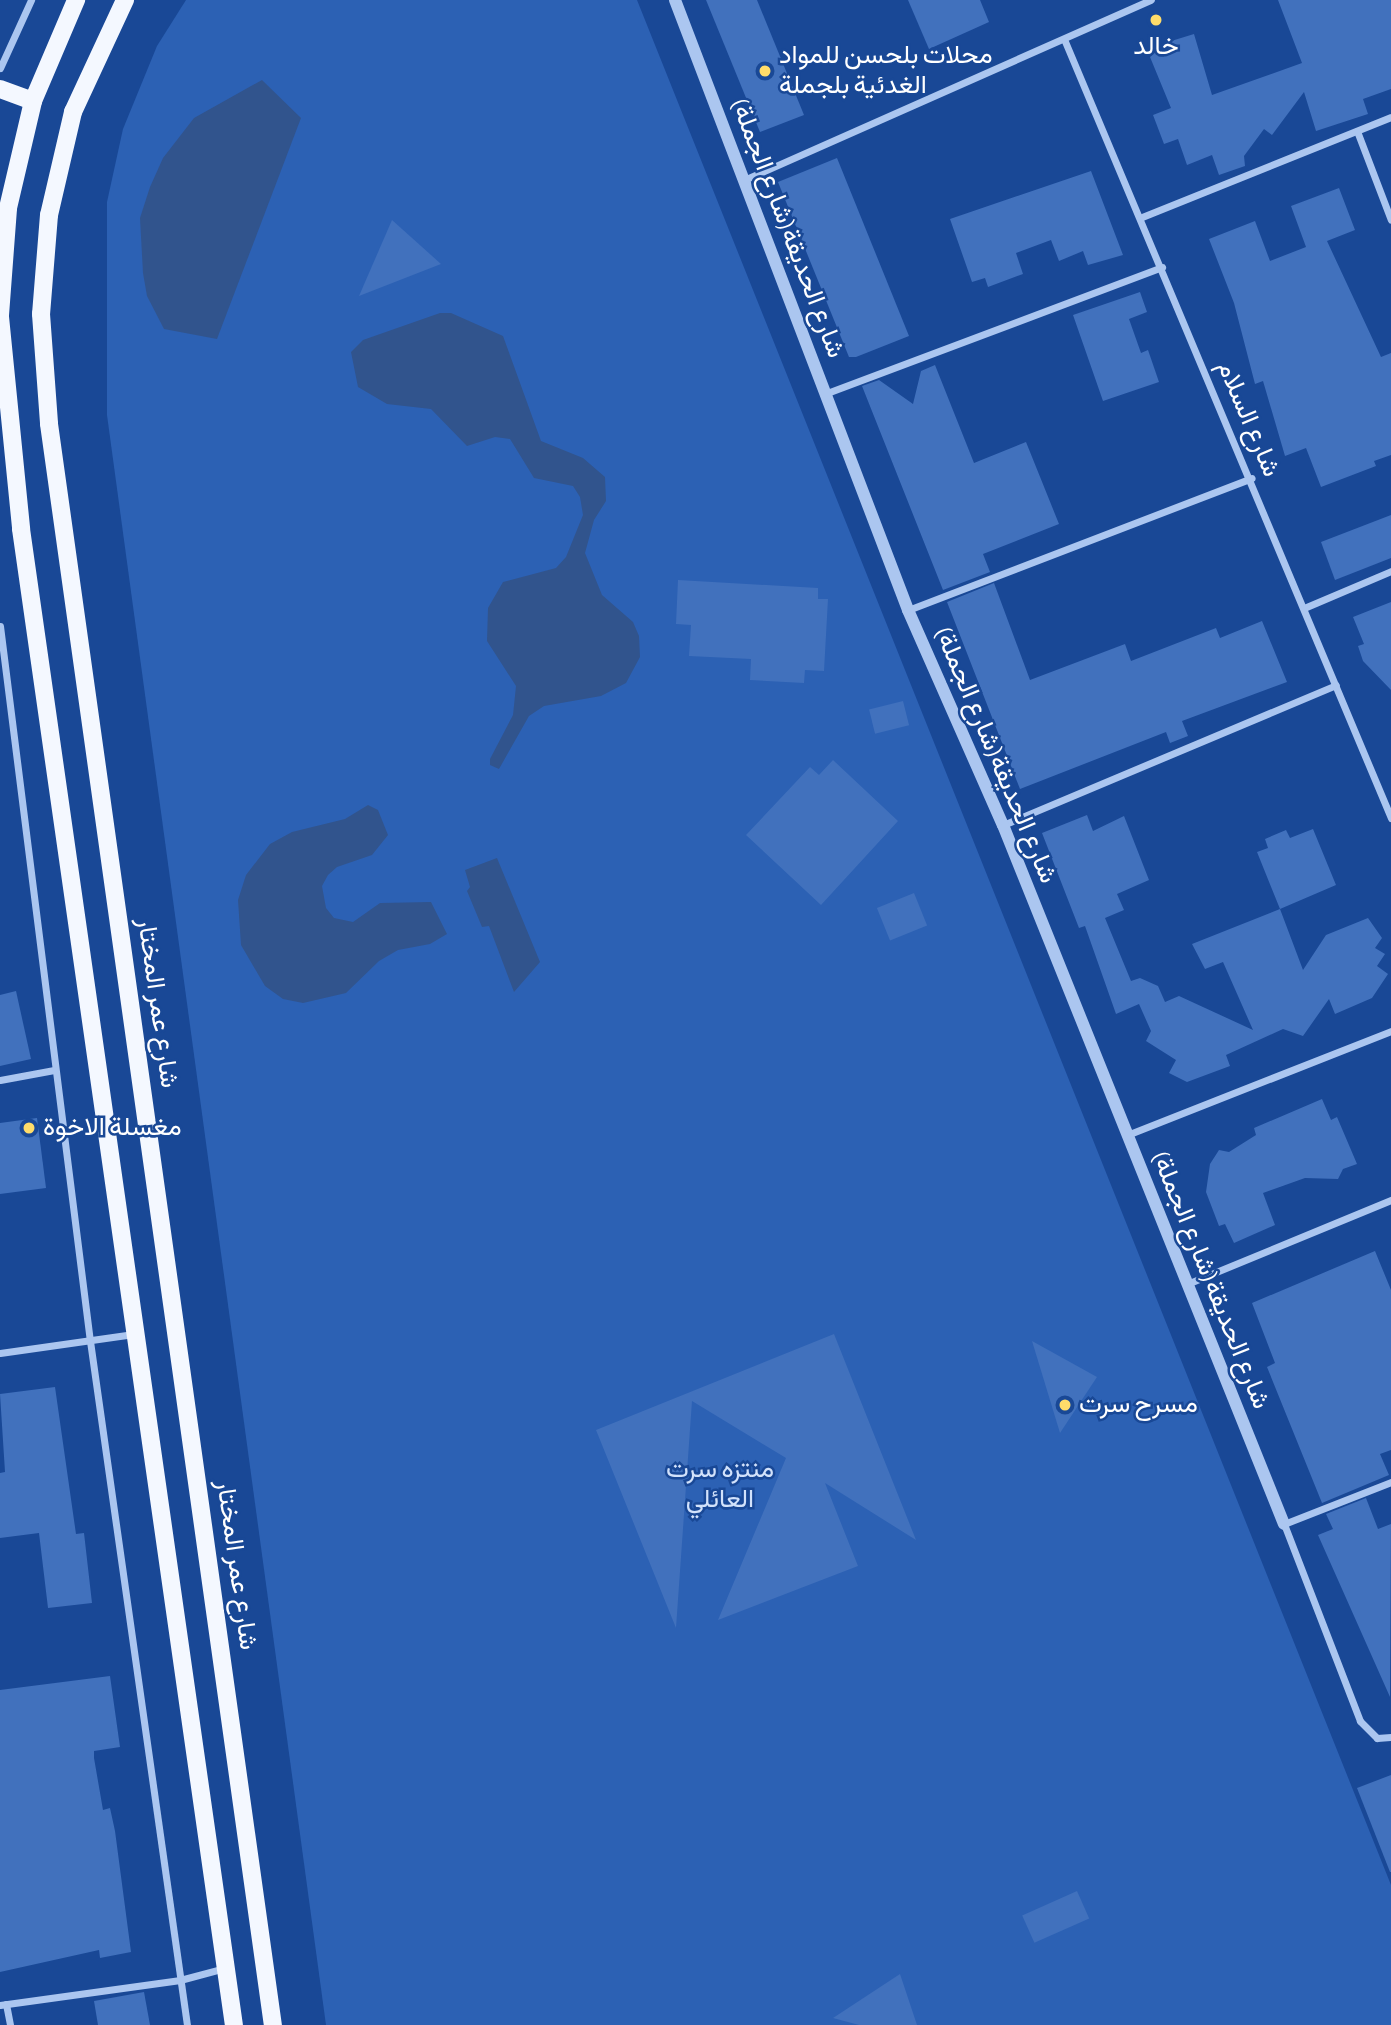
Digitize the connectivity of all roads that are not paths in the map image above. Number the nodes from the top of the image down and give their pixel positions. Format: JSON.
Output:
{"nodes":[{"id":1,"x":31,"y":0,"type":"edge"},
{"id":2,"x":76,"y":0,"type":"edge"},
{"id":3,"x":125,"y":0,"type":"edge"},
{"id":4,"x":675,"y":0,"type":"edge"},
{"id":5,"x":1152,"y":0,"type":"edge"},
{"id":6,"x":1065,"y":38,"type":"junction"},
{"id":7,"x":0,"y":68,"type":"edge"},
{"id":8,"x":0,"y":89,"type":"edge"},
{"id":9,"x":33,"y":101,"type":"junction"},
{"id":10,"x":1391,"y":117,"type":"edge"},
{"id":11,"x":1357,"y":131,"type":"junction"},
{"id":12,"x":744,"y":180,"type":"junction"},
{"id":13,"x":1143,"y":217,"type":"junction"},
{"id":14,"x":1391,"y":220,"type":"edge"},
{"id":15,"x":1162,"y":267,"type":"junction"},
{"id":16,"x":0,"y":316,"type":"edge"},
{"id":17,"x":827,"y":393,"type":"junction"},
{"id":18,"x":1251,"y":478,"type":"junction"},
{"id":19,"x":1391,"y":570,"type":"edge"},
{"id":20,"x":1304,"y":608,"type":"junction"},
{"id":21,"x":908,"y":610,"type":"junction"},
{"id":22,"x":0,"y":626,"type":"edge"},
{"id":23,"x":1336,"y":685,"type":"junction"},
{"id":24,"x":1391,"y":818,"type":"edge"},
{"id":25,"x":1003,"y":825,"type":"junction"},
{"id":26,"x":1391,"y":1031,"type":"edge"},
{"id":27,"x":54,"y":1070,"type":"junction"},
{"id":28,"x":0,"y":1080,"type":"edge"},
{"id":29,"x":1127,"y":1135,"type":"junction"},
{"id":30,"x":1391,"y":1200,"type":"edge"},
{"id":31,"x":1187,"y":1284,"type":"junction"},
{"id":32,"x":138,"y":1334,"type":"junction"},
{"id":33,"x":90,"y":1341,"type":"junction"},
{"id":34,"x":0,"y":1353,"type":"edge"},
{"id":35,"x":1391,"y":1482,"type":"edge"},
{"id":36,"x":1284,"y":1524,"type":"junction"},
{"id":37,"x":1391,"y":1737,"type":"edge"},
{"id":38,"x":226,"y":1968,"type":"junction"},
{"id":39,"x":180,"y":1980,"type":"junction"},
{"id":40,"x":3,"y":2005,"type":"edge"},
{"id":41,"x":10,"y":2025,"type":"edge"},
{"id":42,"x":187,"y":2025,"type":"edge"},
{"id":43,"x":234,"y":2025,"type":"edge"},
{"id":44,"x":273,"y":2025,"type":"edge"}],
"edges":[{"from":1,"to":7,"type":"street"},
{"from":2,"to":9,"type":"main road"},
{"from":3,"to":44,"type":"main road","name":"شارع عمر المختار"},
{"from":4,"to":12,"type":"street","name":"شارع الحديقة(شارع الجملة)"},
{"from":5,"to":6,"type":"street"},
{"from":6,"to":12,"type":"street"},
{"from":6,"to":13,"type":"street","name":"شارع السلام"},
{"from":8,"to":9,"type":"main road"},
{"from":9,"to":16,"type":"main road"},
{"from":10,"to":11,"type":"street"},
{"from":11,"to":13,"type":"street"},
{"from":11,"to":14,"type":"street"},
{"from":12,"to":17,"type":"street","name":"شارع الحديقة(شارع الجملة)"},
{"from":13,"to":15,"type":"street","name":"شارع السلام"},
{"from":15,"to":17,"type":"street"},
{"from":15,"to":18,"type":"street","name":"شارع السلام"},
{"from":16,"to":32,"type":"main road"},
{"from":17,"to":21,"type":"street","name":"شارع الحديقة(شارع الجملة)"},
{"from":18,"to":20,"type":"street","name":"شارع السلام"},
{"from":18,"to":21,"type":"street"},
{"from":19,"to":20,"type":"street"},
{"from":20,"to":23,"type":"street","name":"شارع السلام"},
{"from":21,"to":25,"type":"street","name":"شارع الحديقة(شارع الجملة)"},
{"from":22,"to":27,"type":"street"},
{"from":23,"to":24,"type":"street","name":"شارع السلام"},
{"from":23,"to":25,"type":"street"},
{"from":25,"to":29,"type":"street","name":"شارع الحديقة(شارع الجملة)"},
{"from":26,"to":29,"type":"street"},
{"from":27,"to":28,"type":"street"},
{"from":27,"to":33,"type":"street"},
{"from":29,"to":31,"type":"street","name":"شارع الحديقة(شارع الجملة)"},
{"from":30,"to":31,"type":"street"},
{"from":31,"to":36,"type":"street","name":"شارع الحديقة(شارع الجملة)"},
{"from":32,"to":33,"type":"street"},
{"from":32,"to":38,"type":"main road"},
{"from":33,"to":34,"type":"street"},
{"from":33,"to":39,"type":"street"},
{"from":35,"to":36,"type":"street"},
{"from":36,"to":37,"type":"street"},
{"from":38,"to":39,"type":"street"},
{"from":38,"to":43,"type":"main road"},
{"from":39,"to":40,"type":"street"},
{"from":39,"to":42,"type":"street"},
{"from":40,"to":41,"type":"street"}]}
